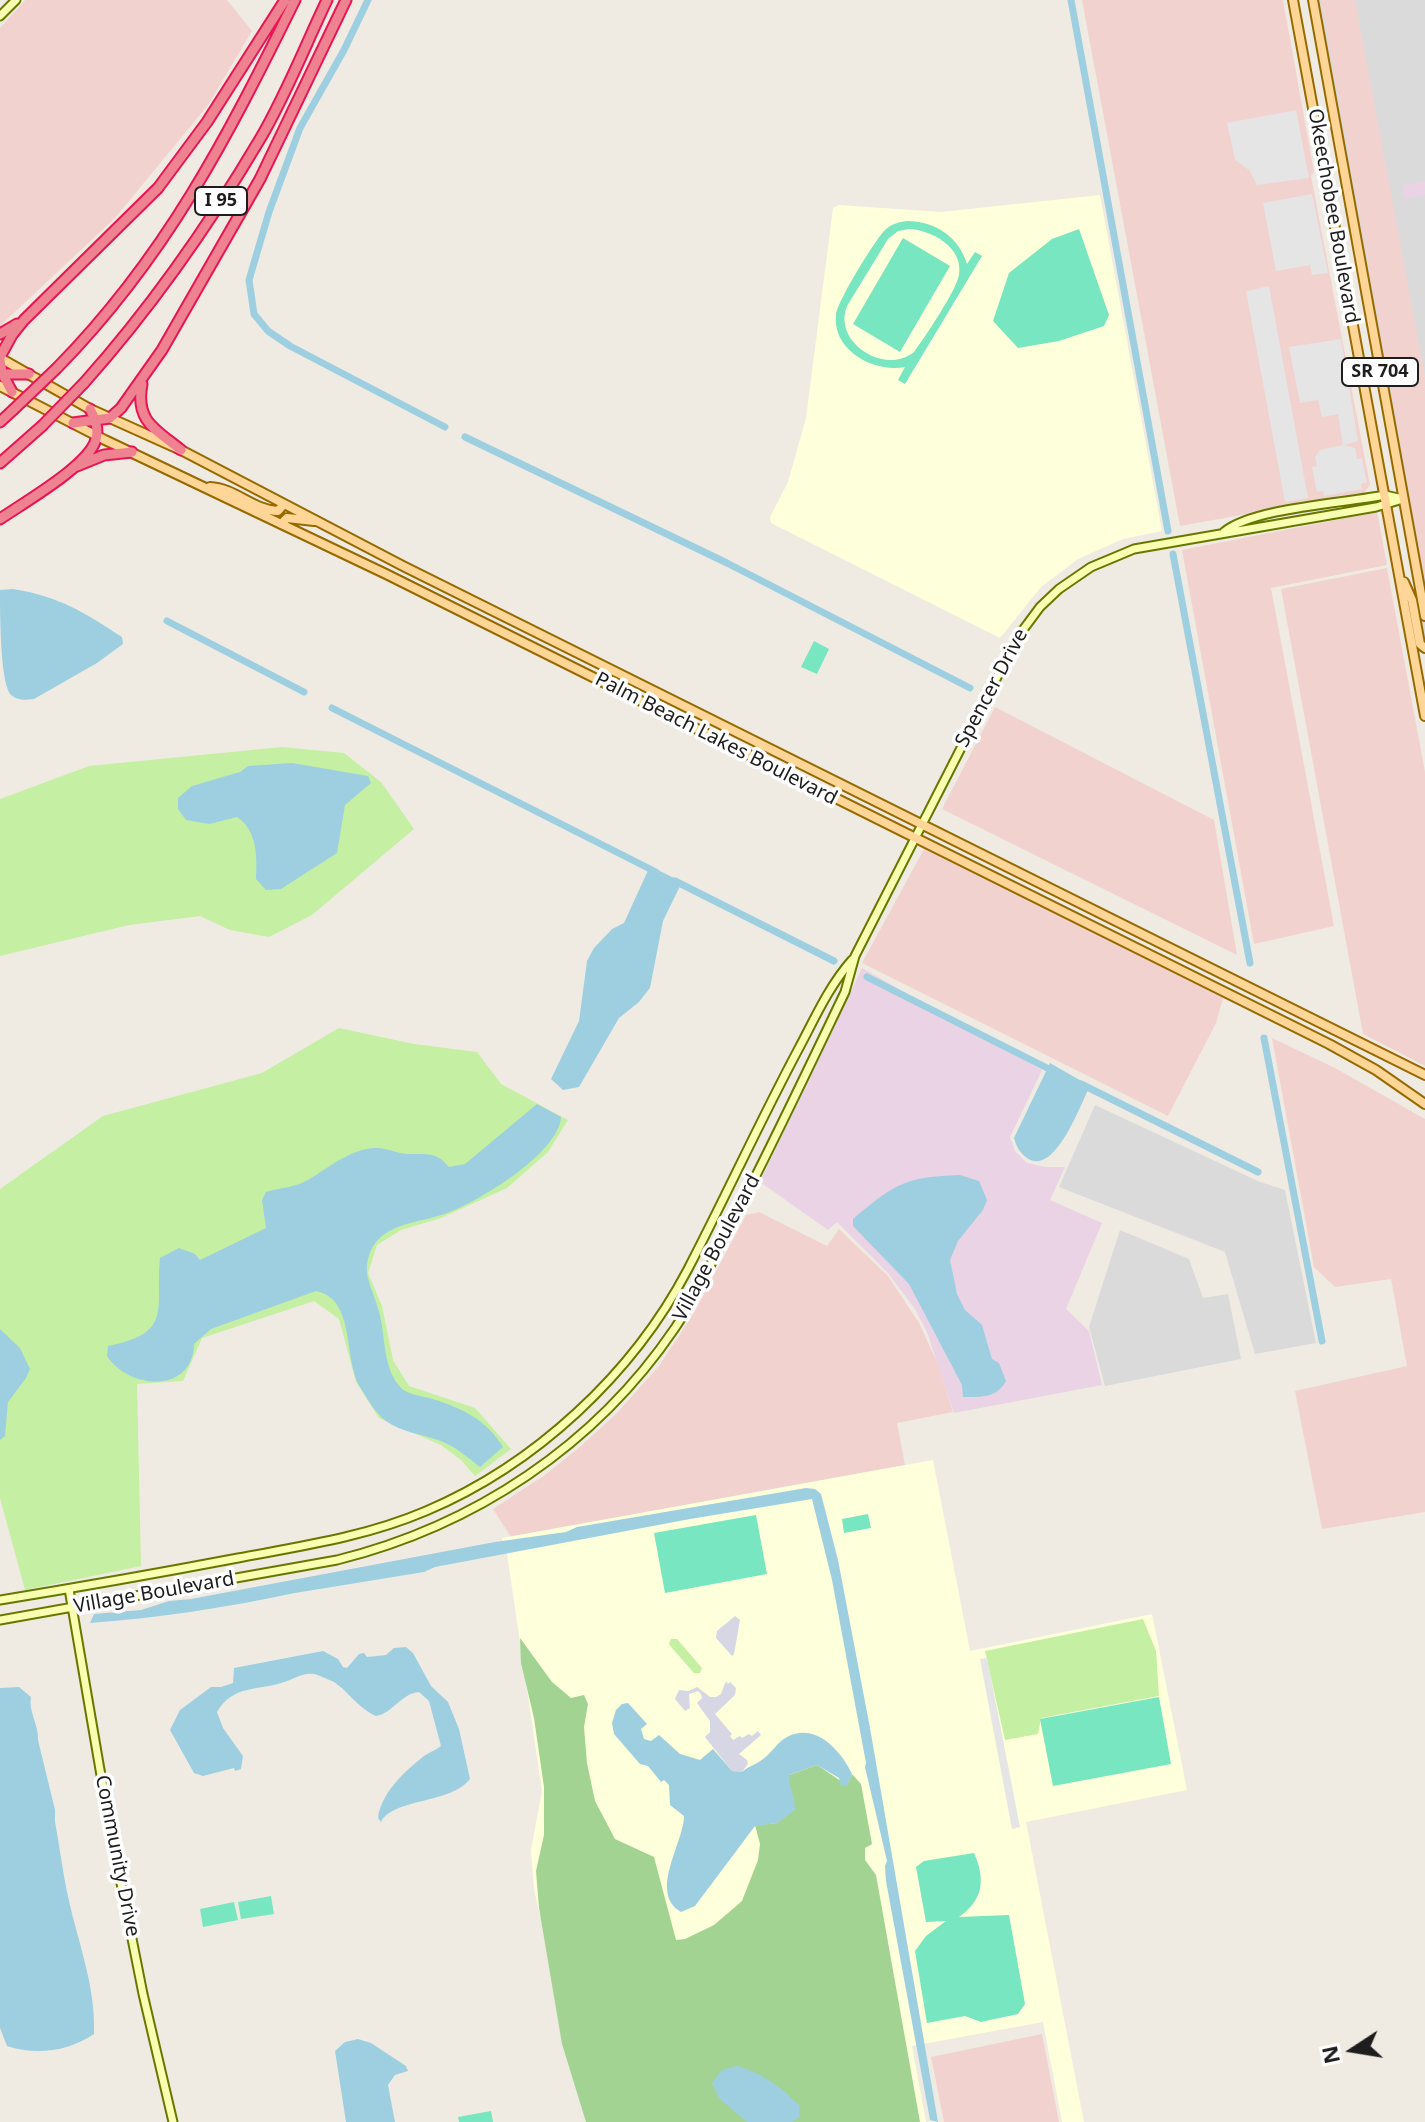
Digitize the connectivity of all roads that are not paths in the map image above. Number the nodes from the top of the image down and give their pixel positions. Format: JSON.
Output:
{"nodes":[{"id":1,"x":16,"y":0,"type":"edge"},
{"id":2,"x":285,"y":0,"type":"edge"},
{"id":3,"x":295,"y":0,"type":"edge"},
{"id":4,"x":327,"y":0,"type":"edge"},
{"id":5,"x":346,"y":0,"type":"edge"},
{"id":6,"x":1293,"y":0,"type":"edge"},
{"id":7,"x":1313,"y":0,"type":"edge"},
{"id":8,"x":0,"y":16,"type":"edge"},
{"id":9,"x":24,"y":320,"type":"junction"},
{"id":10,"x":0,"y":334,"type":"edge"},
{"id":11,"x":0,"y":358,"type":"edge"},
{"id":12,"x":1,"y":373,"type":"edge"},
{"id":13,"x":29,"y":374,"type":"junction"},
{"id":14,"x":142,"y":379,"type":"junction"},
{"id":15,"x":0,"y":386,"type":"edge"},
{"id":16,"x":12,"y":392,"type":"junction"},
{"id":17,"x":90,"y":409,"type":"junction"},
{"id":18,"x":110,"y":418,"type":"junction"},
{"id":19,"x":96,"y":421,"type":"junction"},
{"id":20,"x":0,"y":422,"type":"edge"},
{"id":21,"x":73,"y":423,"type":"junction"},
{"id":22,"x":97,"y":435,"type":"junction"},
{"id":23,"x":181,"y":450,"type":"junction"},
{"id":24,"x":132,"y":452,"type":"junction"},
{"id":25,"x":0,"y":463,"type":"edge"},
{"id":26,"x":77,"y":466,"type":"junction"},
{"id":27,"x":203,"y":486,"type":"junction"},
{"id":28,"x":1385,"y":495,"type":"junction"},
{"id":29,"x":1403,"y":499,"type":"junction"},
{"id":30,"x":284,"y":504,"type":"junction"},
{"id":31,"x":1387,"y":505,"type":"junction"},
{"id":32,"x":1314,"y":507,"type":"junction"},
{"id":33,"x":0,"y":519,"type":"edge"},
{"id":34,"x":1301,"y":521,"type":"junction"},
{"id":35,"x":318,"y":522,"type":"junction"},
{"id":36,"x":281,"y":524,"type":"junction"},
{"id":37,"x":1224,"y":532,"type":"junction"},
{"id":38,"x":1399,"y":571,"type":"junction"},
{"id":39,"x":1425,"y":616,"type":"edge"},
{"id":40,"x":1425,"y":648,"type":"edge"},
{"id":41,"x":1417,"y":669,"type":"junction"},
{"id":42,"x":1425,"y":678,"type":"edge"},
{"id":43,"x":1425,"y":716,"type":"edge"},
{"id":44,"x":921,"y":825,"type":"junction"},
{"id":45,"x":914,"y":838,"type":"junction"},
{"id":46,"x":855,"y":956,"type":"junction"},
{"id":47,"x":1356,"y":1040,"type":"junction"},
{"id":48,"x":1329,"y":1044,"type":"junction"},
{"id":49,"x":1425,"y":1075,"type":"edge"},
{"id":50,"x":1425,"y":1104,"type":"edge"},
{"id":51,"x":69,"y":1589,"type":"junction"},
{"id":52,"x":0,"y":1600,"type":"edge"},
{"id":53,"x":72,"y":1608,"type":"junction"},
{"id":54,"x":0,"y":1620,"type":"edge"},
{"id":55,"x":173,"y":2122,"type":"edge"}],
"edges":[{"from":1,"to":8,"type":"street"},
{"from":2,"to":9,"type":"highway"},
{"from":3,"to":20,"type":"highway","number":"I 95","bridge":true},
{"from":4,"to":25,"type":"highway","number":"I 95","bridge":true},
{"from":5,"to":14,"type":"highway"},
{"from":6,"to":28,"type":"main road","name":"Okeechobee Boulevard","number":"SR 704"},
{"from":7,"to":29,"type":"main road","name":"Okeechobee Boulevard","number":"SR 704"},
{"from":9,"to":10,"type":"highway"},
{"from":9,"to":11,"type":"highway"},
{"from":11,"to":12,"type":"highway"},
{"from":11,"to":13,"type":"main road","name":"Palm Beach Lakes Boulevard"},
{"from":12,"to":13,"type":"highway"},
{"from":12,"to":16,"type":"highway"},
{"from":13,"to":17,"type":"main road","name":"Palm Beach Lakes Boulevard"},
{"from":14,"to":18,"type":"highway"},
{"from":14,"to":23,"type":"highway"},
{"from":15,"to":16,"type":"main road","name":"Palm Beach Lakes Boulevard"},
{"from":16,"to":21,"type":"main road","name":"Palm Beach Lakes Boulevard"},
{"from":17,"to":18,"type":"main road","name":"Palm Beach Lakes Boulevard"},
{"from":17,"to":19,"type":"highway"},
{"from":18,"to":19,"type":"highway"},
{"from":18,"to":23,"type":"main road","name":"Palm Beach Lakes Boulevard"},
{"from":19,"to":21,"type":"highway"},
{"from":19,"to":22,"type":"highway"},
{"from":21,"to":22,"type":"main road","name":"Palm Beach Lakes Boulevard"},
{"from":22,"to":24,"type":"main road","name":"Palm Beach Lakes Boulevard"},
{"from":22,"to":26,"type":"highway"},
{"from":23,"to":30,"type":"main road","name":"Palm Beach Lakes Boulevard"},
{"from":24,"to":26,"type":"highway"},
{"from":24,"to":27,"type":"main road","name":"Palm Beach Lakes Boulevard"},
{"from":26,"to":33,"type":"highway"},
{"from":27,"to":30,"type":"main road"},
{"from":27,"to":36,"type":"main road","name":"Palm Beach Lakes Boulevard"},
{"from":28,"to":29,"type":"street","name":"Spencer Drive"},
{"from":28,"to":31,"type":"main road","name":"Okeechobee Boulevard","number":"SR 704"},
{"from":28,"to":32,"type":"street","name":"Spencer Drive"},
{"from":29,"to":31,"type":"street","name":"Spencer Drive"},
{"from":29,"to":39,"type":"main road","name":"Okeechobee Boulevard","number":"SR 704"},
{"from":30,"to":35,"type":"main road","name":"Palm Beach Lakes Boulevard"},
{"from":31,"to":34,"type":"street","name":"Spencer Drive"},
{"from":31,"to":38,"type":"main road","name":"Okeechobee Boulevard","number":"SR 704"},
{"from":32,"to":34,"type":"street"},
{"from":32,"to":37,"type":"street","name":"Spencer Drive"},
{"from":34,"to":37,"type":"street","name":"Spencer Drive"},
{"from":35,"to":36,"type":"main road"},
{"from":35,"to":44,"type":"main road","name":"Palm Beach Lakes Boulevard"},
{"from":36,"to":45,"type":"main road","name":"Palm Beach Lakes Boulevard"},
{"from":37,"to":44,"type":"street","name":"Spencer Drive"},
{"from":38,"to":40,"type":"main road"},
{"from":38,"to":41,"type":"main road","name":"Okeechobee Boulevard","number":"SR 704"},
{"from":41,"to":42,"type":"main road"},
{"from":41,"to":43,"type":"main road","name":"Okeechobee Boulevard","number":"SR 704"},
{"from":44,"to":45,"type":"street","name":"Village Boulevard"},
{"from":44,"to":47,"type":"main road","name":"Palm Beach Lakes Boulevard"},
{"from":45,"to":46,"type":"street","name":"Village Boulevard"},
{"from":45,"to":48,"type":"main road","name":"Palm Beach Lakes Boulevard"},
{"from":46,"to":51,"type":"street","name":"Village Boulevard"},
{"from":46,"to":53,"type":"street","name":"Village Boulevard"},
{"from":47,"to":48,"type":"main road"},
{"from":47,"to":49,"type":"main road","name":"Palm Beach Lakes Boulevard"},
{"from":48,"to":50,"type":"main road","name":"Palm Beach Lakes Boulevard"},
{"from":51,"to":52,"type":"street","name":"Village Boulevard"},
{"from":51,"to":53,"type":"street","name":"Community Drive"},
{"from":53,"to":54,"type":"street","name":"Village Boulevard"},
{"from":53,"to":55,"type":"street","name":"Community Drive"}]}
